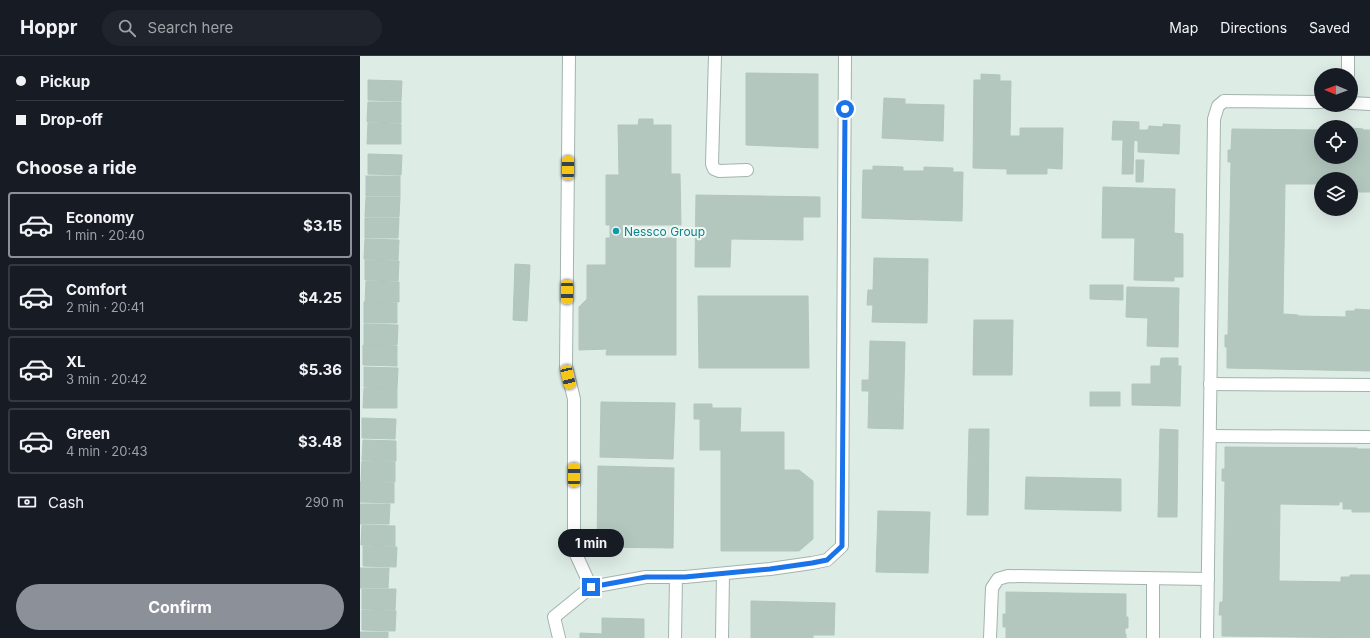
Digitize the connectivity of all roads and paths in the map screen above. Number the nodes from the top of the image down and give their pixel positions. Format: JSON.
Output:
{"nodes":[{"id":1,"x":569,"y":56,"type":"edge"},
{"id":2,"x":715,"y":56,"type":"edge"},
{"id":3,"x":845,"y":56,"type":"edge"},
{"id":4,"x":1348,"y":56,"type":"edge"},
{"id":5,"x":1348,"y":68,"type":"edge"},
{"id":6,"x":1314,"y":102,"type":"edge"},
{"id":7,"x":1358,"y":103,"type":"edge"},
{"id":8,"x":1370,"y":104,"type":"edge"},
{"id":9,"x":747,"y":170,"type":"dead end"},
{"id":10,"x":1210,"y":384,"type":"junction"},
{"id":11,"x":1370,"y":385,"type":"edge"},
{"id":12,"x":1210,"y":436,"type":"junction"},
{"id":13,"x":1370,"y":437,"type":"edge"},
{"id":14,"x":724,"y":574,"type":"junction"},
{"id":15,"x":676,"y":577,"type":"junction"},
{"id":16,"x":1153,"y":578,"type":"junction"},
{"id":17,"x":1208,"y":580,"type":"junction"},
{"id":18,"x":591,"y":587,"type":"junction"},
{"id":19,"x":559,"y":638,"type":"edge"},
{"id":20,"x":675,"y":638,"type":"edge"},
{"id":21,"x":722,"y":638,"type":"edge"},
{"id":22,"x":990,"y":638,"type":"edge"},
{"id":23,"x":1153,"y":638,"type":"edge"},
{"id":24,"x":1207,"y":638,"type":"edge"}],
"edges":[{"from":1,"to":18,"type":"lane"},
{"from":2,"to":9,"type":"lane"},
{"from":3,"to":14,"type":"lane"},
{"from":4,"to":5,"type":"lane"},
{"from":6,"to":10,"type":"lane"},
{"from":7,"to":8,"type":"lane"},
{"from":10,"to":11,"type":"lane"},
{"from":10,"to":12,"type":"lane"},
{"from":12,"to":13,"type":"lane"},
{"from":12,"to":17,"type":"lane"},
{"from":14,"to":15,"type":"lane"},
{"from":14,"to":21,"type":"lane"},
{"from":15,"to":18,"type":"lane"},
{"from":15,"to":20,"type":"lane"},
{"from":16,"to":17,"type":"lane"},
{"from":16,"to":22,"type":"lane"},
{"from":16,"to":23,"type":"lane"},
{"from":17,"to":24,"type":"lane"},
{"from":18,"to":19,"type":"lane"}]}
